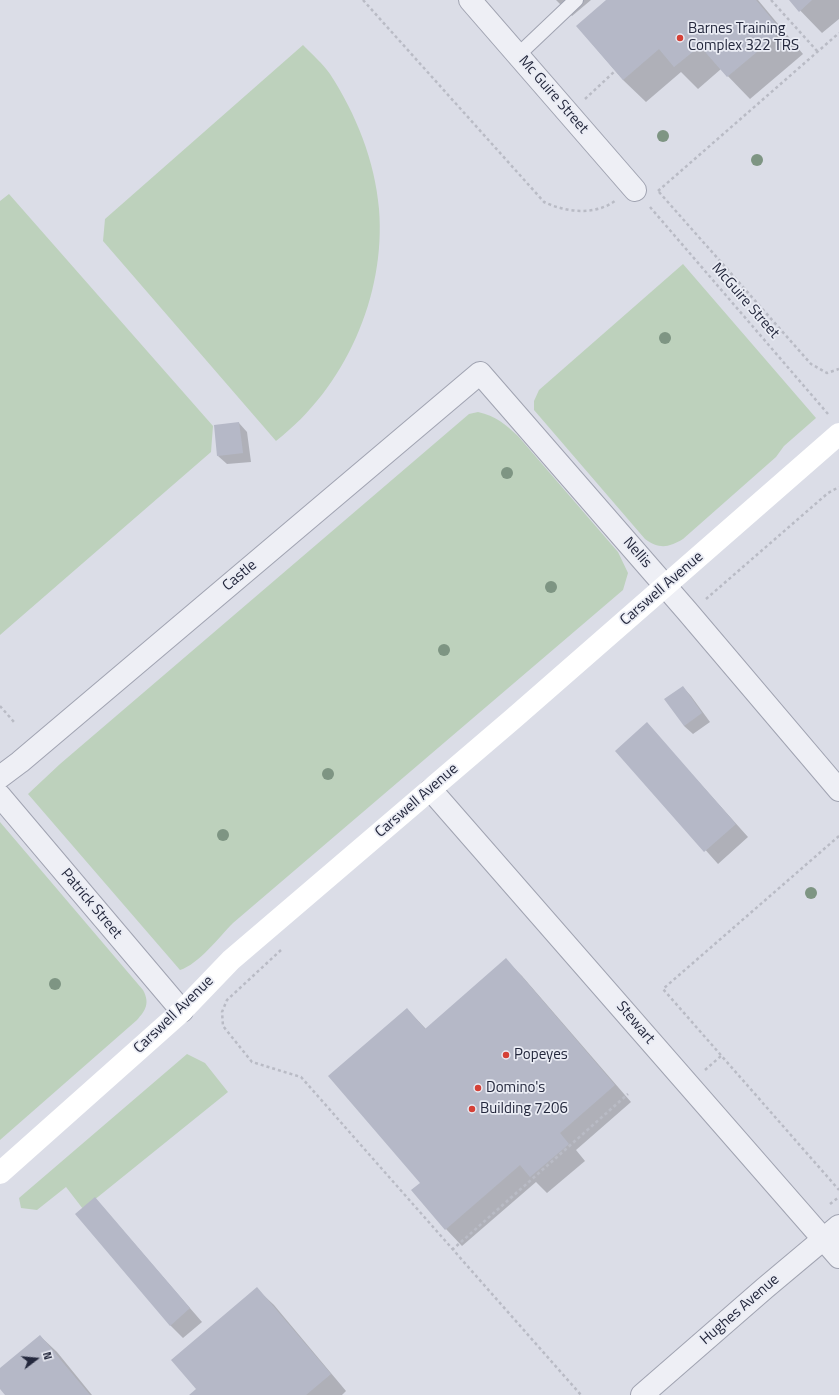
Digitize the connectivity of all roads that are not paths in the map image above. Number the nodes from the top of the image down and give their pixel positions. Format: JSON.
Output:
{"nodes":[{"id":1,"x":470,"y":0,"type":"edge"},
{"id":2,"x":576,"y":0,"type":"edge"},
{"id":3,"x":518,"y":55,"type":"junction"},
{"id":4,"x":633,"y":188,"type":"road end"},
{"id":5,"x":480,"y":373,"type":"joint"},
{"id":6,"x":839,"y":434,"type":"edge"},
{"id":7,"x":665,"y":586,"type":"junction"},
{"id":8,"x":0,"y":777,"type":"edge"},
{"id":9,"x":431,"y":790,"type":"junction"},
{"id":10,"x":839,"y":790,"type":"edge"},
{"id":11,"x":0,"y":796,"type":"edge"},
{"id":12,"x":182,"y":1011,"type":"junction"},
{"id":13,"x":0,"y":1173,"type":"edge"},
{"id":14,"x":831,"y":1233,"type":"edge"},
{"id":15,"x":839,"y":1257,"type":"edge"},
{"id":16,"x":642,"y":1395,"type":"edge"}],
"edges":[{"from":1,"to":3,"type":"street","name":"Mc Guire Street"},
{"from":2,"to":3,"type":"lane"},
{"from":3,"to":4,"type":"street","name":"Mc Guire Street"},
{"from":5,"to":7,"type":"street","name":"Nellis"},
{"from":5,"to":8,"type":"street","name":"Castle"},
{"from":6,"to":7,"type":"street","name":"Carswell Avenue"},
{"from":7,"to":9,"type":"street","name":"Carswell Avenue"},
{"from":7,"to":10,"type":"street","name":"Nellis"},
{"from":9,"to":12,"type":"street","name":"Carswell Avenue"},
{"from":9,"to":14,"type":"street","name":"Stewart"},
{"from":11,"to":12,"type":"street","name":"Patrick Street"},
{"from":12,"to":13,"type":"street","name":"Carswell Avenue"},
{"from":14,"to":15,"type":"street","name":"Stewart"},
{"from":14,"to":16,"type":"street","name":"Hughes Avenue"}]}
